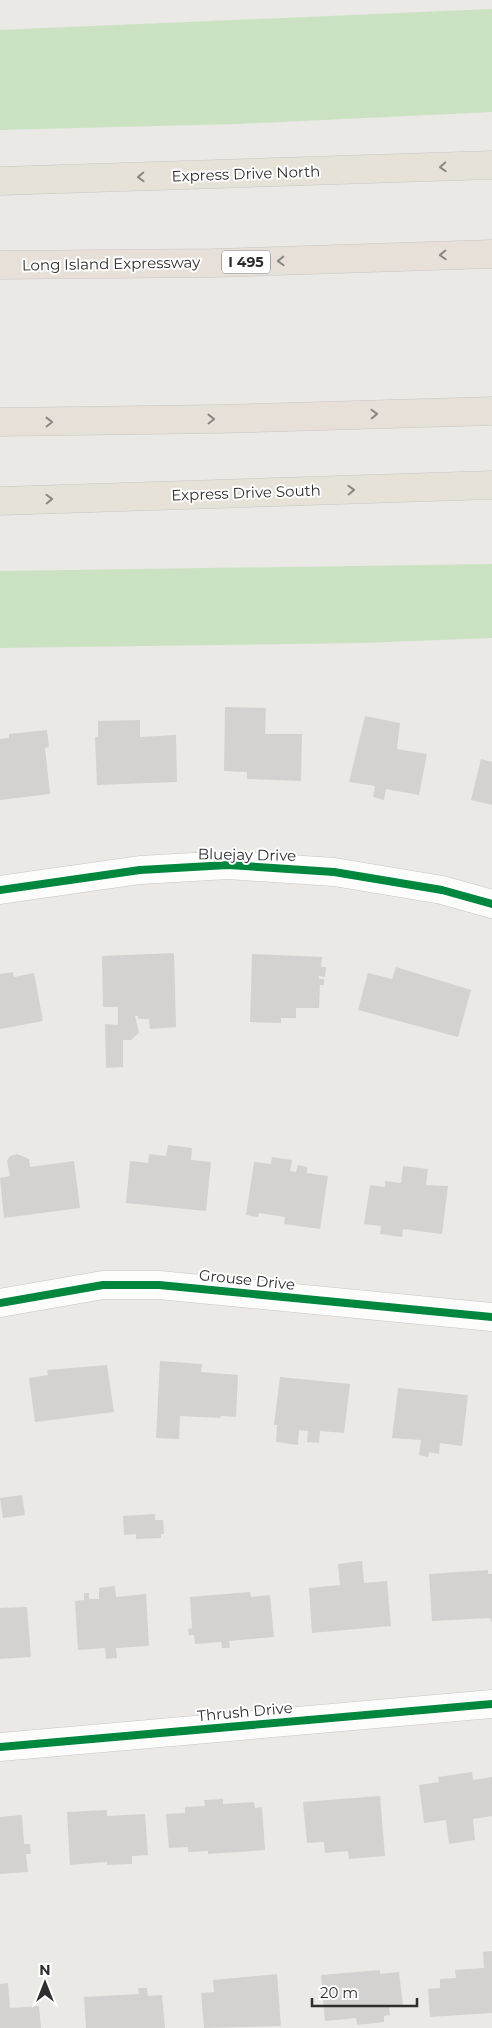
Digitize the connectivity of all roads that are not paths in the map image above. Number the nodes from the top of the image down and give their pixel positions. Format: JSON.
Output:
{"nodes":[{"id":1,"x":492,"y":165,"type":"edge"},
{"id":2,"x":0,"y":181,"type":"edge"},
{"id":3,"x":492,"y":254,"type":"edge"},
{"id":4,"x":0,"y":265,"type":"edge"},
{"id":5,"x":492,"y":411,"type":"edge"},
{"id":6,"x":0,"y":422,"type":"edge"},
{"id":7,"x":492,"y":485,"type":"edge"},
{"id":8,"x":0,"y":501,"type":"edge"},
{"id":9,"x":0,"y":890,"type":"edge"},
{"id":10,"x":492,"y":904,"type":"edge"},
{"id":11,"x":0,"y":1303,"type":"edge"},
{"id":12,"x":492,"y":1317,"type":"edge"},
{"id":13,"x":492,"y":1704,"type":"edge"},
{"id":14,"x":0,"y":1747,"type":"edge"}],
"edges":[{"from":1,"to":2,"type":"highway","name":"Express Drive North","one_way":true},
{"from":3,"to":4,"type":"highway","name":"Long Island Expressway","number":"I 495","one_way":true},
{"from":6,"to":5,"type":"highway","one_way":true},
{"from":8,"to":7,"type":"highway","name":"Express Drive South","one_way":true},
{"from":9,"to":10,"type":"street","name":"Bluejay Drive"},
{"from":11,"to":12,"type":"street","name":"Grouse Drive"},
{"from":13,"to":14,"type":"street","name":"Thrush Drive"}]}
